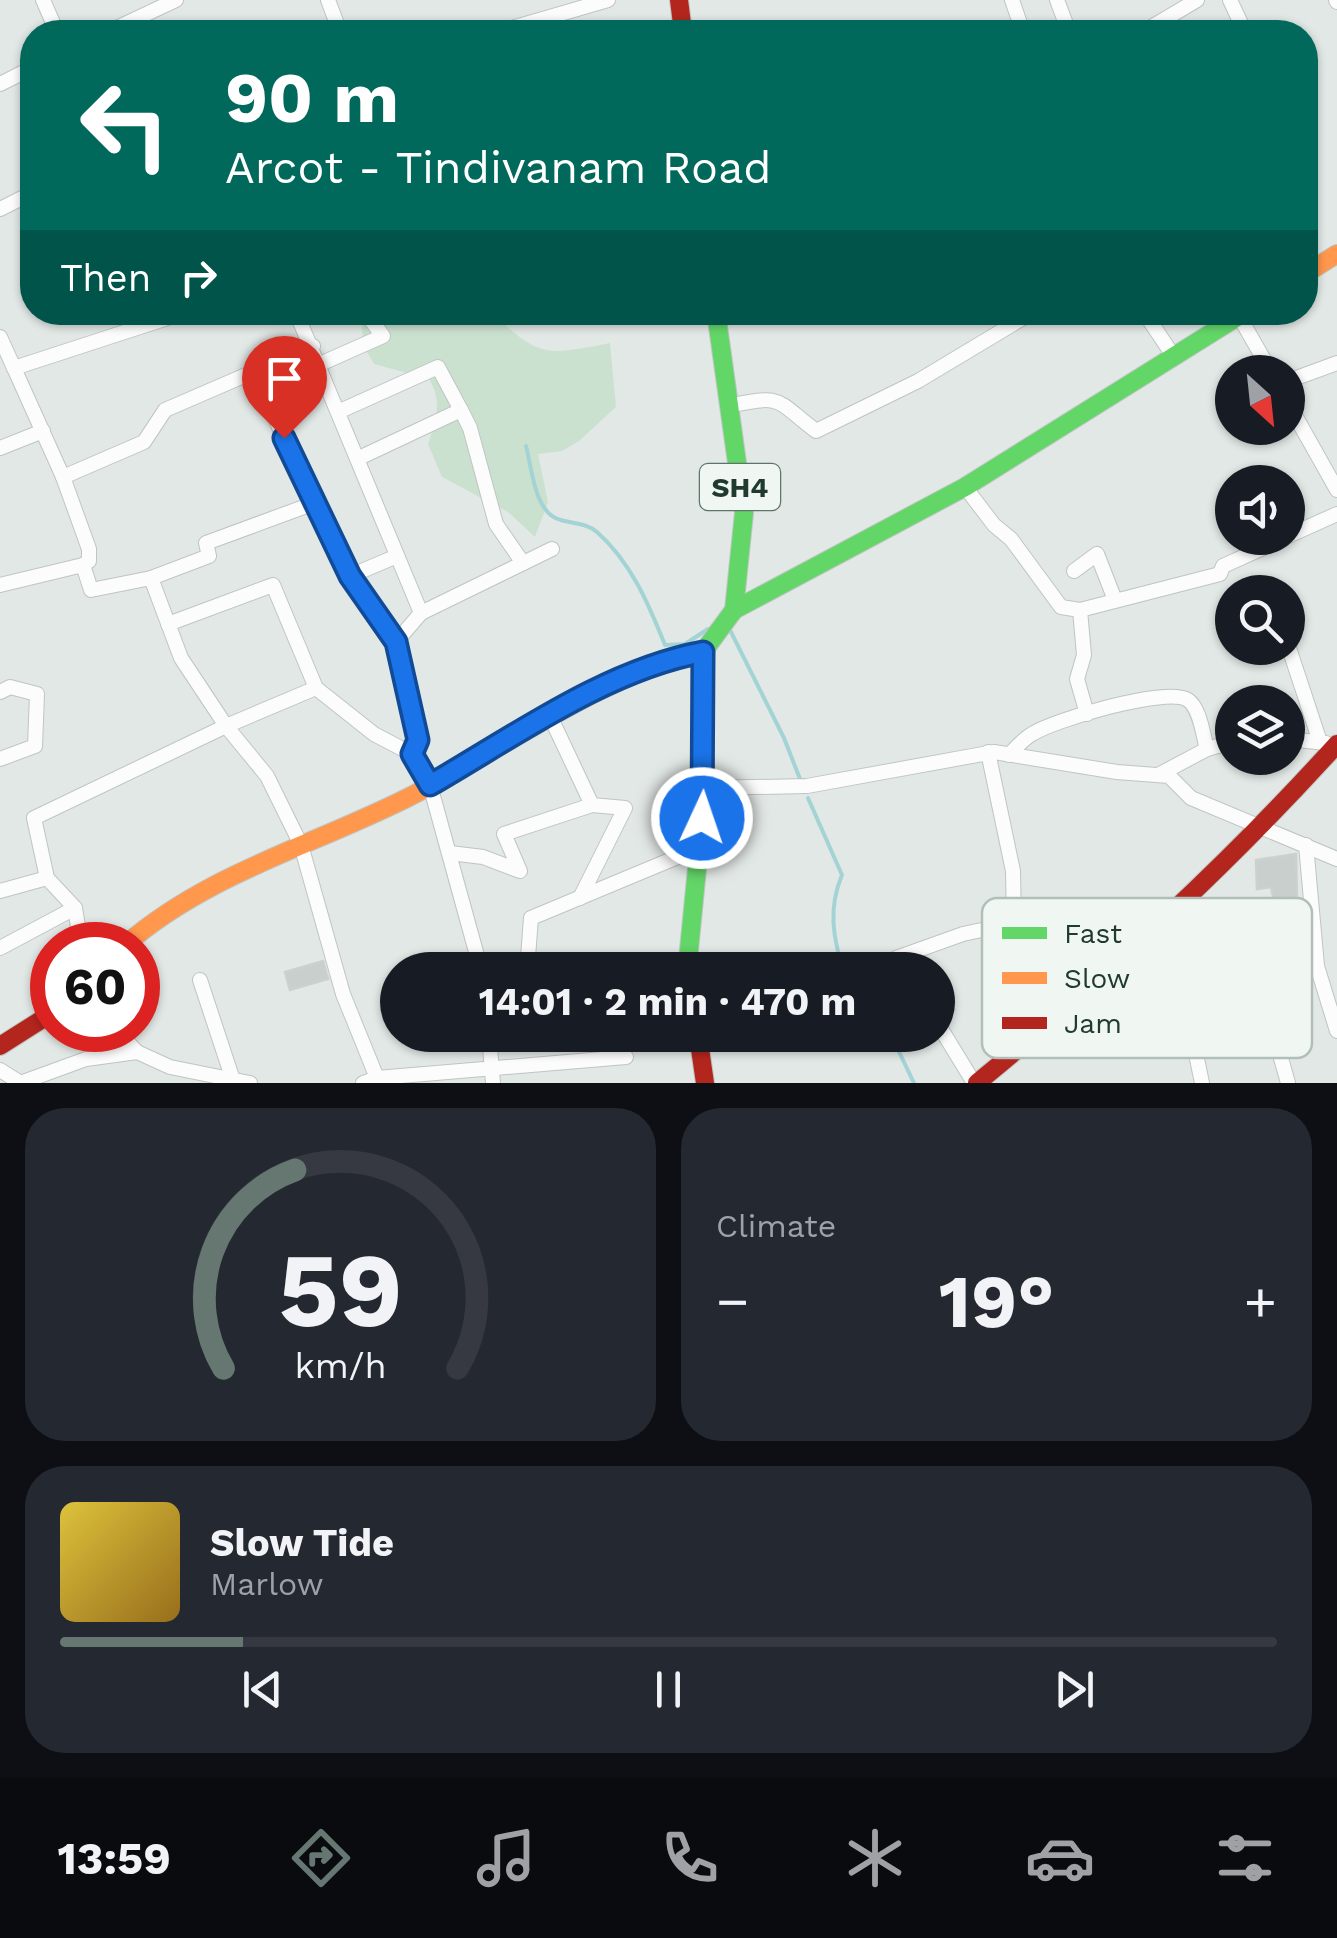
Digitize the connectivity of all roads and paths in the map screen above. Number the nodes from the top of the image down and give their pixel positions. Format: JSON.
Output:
{"nodes":[{"id":1,"x":176,"y":0,"type":"edge"},
{"id":2,"x":608,"y":0,"type":"edge"},
{"id":3,"x":1197,"y":0,"type":"edge"},
{"id":4,"x":142,"y":16,"type":"junction"},
{"id":5,"x":134,"y":20,"type":"edge"},
{"id":6,"x":144,"y":20,"type":"edge"},
{"id":7,"x":539,"y":20,"type":"edge"},
{"id":8,"x":1167,"y":20,"type":"edge"},
{"id":9,"x":146,"y":325,"type":"edge"},
{"id":10,"x":302,"y":325,"type":"edge"},
{"id":11,"x":375,"y":325,"type":"edge"},
{"id":12,"x":718,"y":325,"type":"edge"},
{"id":13,"x":1010,"y":325,"type":"edge"},
{"id":14,"x":1153,"y":325,"type":"edge"},
{"id":15,"x":1225,"y":325,"type":"edge"},
{"id":16,"x":1248,"y":325,"type":"edge"},
{"id":17,"x":0,"y":337,"type":"edge"},
{"id":18,"x":313,"y":346,"type":"junction"},
{"id":19,"x":1262,"y":355,"type":"edge"},
{"id":20,"x":1174,"y":358,"type":"junction"},
{"id":21,"x":1337,"y":363,"type":"edge"},
{"id":22,"x":320,"y":364,"type":"junction"},
{"id":23,"x":14,"y":368,"type":"junction"},
{"id":24,"x":255,"y":371,"type":"junction"},
{"id":25,"x":1305,"y":374,"type":"edge"},
{"id":26,"x":729,"y":406,"type":"junction"},
{"id":27,"x":340,"y":410,"type":"junction"},
{"id":28,"x":461,"y":410,"type":"junction"},
{"id":29,"x":42,"y":430,"type":"junction"},
{"id":30,"x":1305,"y":433,"type":"edge"},
{"id":31,"x":0,"y":448,"type":"edge"},
{"id":32,"x":359,"y":458,"type":"junction"},
{"id":33,"x":64,"y":477,"type":"junction"},
{"id":34,"x":965,"y":488,"type":"junction"},
{"id":35,"x":1337,"y":490,"type":"edge"},
{"id":36,"x":312,"y":504,"type":"junction"},
{"id":37,"x":1337,"y":514,"type":"edge"},
{"id":38,"x":1305,"y":528,"type":"edge"},
{"id":39,"x":552,"y":549,"type":"dead end"},
{"id":40,"x":1247,"y":555,"type":"edge"},
{"id":41,"x":397,"y":556,"type":"junction"},
{"id":42,"x":523,"y":563,"type":"junction"},
{"id":43,"x":83,"y":566,"type":"junction"},
{"id":44,"x":1074,"y":571,"type":"dead end"},
{"id":45,"x":350,"y":576,"type":"junction"},
{"id":46,"x":150,"y":578,"type":"junction"},
{"id":47,"x":0,"y":584,"type":"edge"},
{"id":48,"x":1115,"y":600,"type":"junction"},
{"id":49,"x":734,"y":610,"type":"junction"},
{"id":50,"x":1080,"y":610,"type":"junction"},
{"id":51,"x":420,"y":612,"type":"junction"},
{"id":52,"x":168,"y":624,"type":"junction"},
{"id":53,"x":396,"y":642,"type":"junction"},
{"id":54,"x":703,"y":652,"type":"junction"},
{"id":55,"x":1297,"y":665,"type":"edge"},
{"id":56,"x":316,"y":688,"type":"junction"},
{"id":57,"x":0,"y":692,"type":"edge"},
{"id":58,"x":1087,"y":714,"type":"junction"},
{"id":59,"x":550,"y":716,"type":"junction"},
{"id":60,"x":226,"y":726,"type":"junction"},
{"id":61,"x":1305,"y":741,"type":"edge"},
{"id":62,"x":1331,"y":743,"type":"edge"},
{"id":63,"x":1215,"y":747,"type":"edge"},
{"id":64,"x":1207,"y":749,"type":"junction"},
{"id":65,"x":988,"y":752,"type":"junction"},
{"id":66,"x":412,"y":754,"type":"junction"},
{"id":67,"x":1009,"y":755,"type":"junction"},
{"id":68,"x":0,"y":759,"type":"edge"},
{"id":69,"x":1159,"y":775,"type":"junction"},
{"id":70,"x":430,"y":785,"type":"junction"},
{"id":71,"x":705,"y":788,"type":"junction"},
{"id":72,"x":592,"y":805,"type":"junction"},
{"id":73,"x":1265,"y":826,"type":"junction"},
{"id":74,"x":301,"y":844,"type":"junction"},
{"id":75,"x":1306,"y":845,"type":"junction"},
{"id":76,"x":699,"y":848,"type":"junction"},
{"id":77,"x":450,"y":854,"type":"junction"},
{"id":78,"x":1337,"y":859,"type":"edge"},
{"id":79,"x":47,"y":878,"type":"junction"},
{"id":80,"x":0,"y":891,"type":"edge"},
{"id":81,"x":580,"y":898,"type":"junction"},
{"id":82,"x":1014,"y":898,"type":"edge"},
{"id":83,"x":1189,"y":898,"type":"edge"},
{"id":84,"x":1311,"y":898,"type":"edge"},
{"id":85,"x":1312,"y":906,"type":"edge"},
{"id":86,"x":74,"y":908,"type":"junction"},
{"id":87,"x":77,"y":922,"type":"edge"},
{"id":88,"x":147,"y":922,"type":"edge"},
{"id":89,"x":982,"y":931,"type":"edge"},
{"id":90,"x":0,"y":948,"type":"edge"},
{"id":91,"x":476,"y":952,"type":"edge"},
{"id":92,"x":528,"y":952,"type":"edge"},
{"id":93,"x":689,"y":952,"type":"edge"},
{"id":94,"x":908,"y":952,"type":"edge"},
{"id":95,"x":1318,"y":966,"type":"junction"},
{"id":96,"x":1312,"y":968,"type":"edge"},
{"id":97,"x":200,"y":980,"type":"dead end"},
{"id":98,"x":30,"y":1026,"type":"edge"},
{"id":99,"x":1337,"y":1031,"type":"edge"},
{"id":100,"x":0,"y":1046,"type":"edge"},
{"id":101,"x":955,"y":1050,"type":"edge"},
{"id":102,"x":137,"y":1052,"type":"joint"},
{"id":103,"x":700,"y":1052,"type":"edge"},
{"id":104,"x":626,"y":1057,"type":"dead end"},
{"id":105,"x":1007,"y":1058,"type":"edge"},
{"id":106,"x":1197,"y":1058,"type":"edge"},
{"id":107,"x":1281,"y":1058,"type":"edge"},
{"id":108,"x":0,"y":1070,"type":"edge"},
{"id":109,"x":492,"y":1075,"type":"edge"},
{"id":110,"x":232,"y":1077,"type":"junction"},
{"id":111,"x":454,"y":1077,"type":"edge"},
{"id":112,"x":373,"y":1081,"type":"edge"},
{"id":113,"x":19,"y":1082,"type":"edge"},
{"id":114,"x":250,"y":1083,"type":"edge"},
{"id":115,"x":705,"y":1083,"type":"edge"},
{"id":116,"x":976,"y":1083,"type":"edge"},
{"id":117,"x":1202,"y":1083,"type":"edge"},
{"id":118,"x":1288,"y":1083,"type":"edge"}],
"edges":[{"from":1,"to":4,"type":"street"},
{"from":2,"to":7,"type":"street"},
{"from":3,"to":8,"type":"street"},
{"from":4,"to":5,"type":"street"},
{"from":4,"to":6,"type":"street"},
{"from":9,"to":23,"type":"street"},
{"from":10,"to":18,"type":"street"},
{"from":11,"to":22,"type":"street"},
{"from":12,"to":26,"type":"main road","number":"SH4"},
{"from":13,"to":26,"type":"street"},
{"from":14,"to":20,"type":"street"},
{"from":15,"to":20,"type":"main road"},
{"from":16,"to":19,"type":"street"},
{"from":17,"to":23,"type":"street"},
{"from":18,"to":22,"type":"street"},
{"from":18,"to":24,"type":"street"},
{"from":20,"to":34,"type":"main road"},
{"from":21,"to":25,"type":"street"},
{"from":22,"to":27,"type":"street"},
{"from":23,"to":29,"type":"street"},
{"from":24,"to":33,"type":"street"},
{"from":24,"to":36,"type":"street"},
{"from":26,"to":49,"type":"main road","number":"SH4"},
{"from":27,"to":28,"type":"street"},
{"from":27,"to":32,"type":"street"},
{"from":28,"to":32,"type":"street"},
{"from":28,"to":42,"type":"street"},
{"from":29,"to":31,"type":"street"},
{"from":29,"to":33,"type":"street"},
{"from":30,"to":35,"type":"street"},
{"from":32,"to":41,"type":"street"},
{"from":33,"to":43,"type":"street"},
{"from":34,"to":49,"type":"main road"},
{"from":34,"to":50,"type":"street"},
{"from":36,"to":45,"type":"street"},
{"from":36,"to":46,"type":"street"},
{"from":37,"to":38,"type":"street"},
{"from":39,"to":42,"type":"street"},
{"from":40,"to":48,"type":"street"},
{"from":41,"to":45,"type":"street"},
{"from":41,"to":51,"type":"street"},
{"from":42,"to":51,"type":"street"},
{"from":43,"to":46,"type":"street"},
{"from":43,"to":47,"type":"street"},
{"from":44,"to":48,"type":"street"},
{"from":45,"to":53,"type":"street"},
{"from":46,"to":52,"type":"street"},
{"from":48,"to":50,"type":"street"},
{"from":49,"to":54,"type":"main road"},
{"from":50,"to":58,"type":"street"},
{"from":51,"to":53,"type":"street"},
{"from":52,"to":56,"type":"street"},
{"from":52,"to":60,"type":"street"},
{"from":53,"to":66,"type":"street"},
{"from":54,"to":59,"type":"main road"},
{"from":54,"to":71,"type":"main road"},
{"from":55,"to":62,"type":"street"},
{"from":56,"to":60,"type":"street"},
{"from":56,"to":66,"type":"street"},
{"from":57,"to":68,"type":"street"},
{"from":58,"to":64,"type":"street"},
{"from":58,"to":67,"type":"street"},
{"from":59,"to":70,"type":"main road"},
{"from":59,"to":72,"type":"street"},
{"from":60,"to":74,"type":"street"},
{"from":60,"to":79,"type":"street"},
{"from":61,"to":62,"type":"street"},
{"from":62,"to":73,"type":"main road"},
{"from":63,"to":64,"type":"street"},
{"from":64,"to":69,"type":"street"},
{"from":65,"to":67,"type":"street"},
{"from":65,"to":71,"type":"street"},
{"from":65,"to":82,"type":"street"},
{"from":66,"to":70,"type":"street"},
{"from":67,"to":69,"type":"street"},
{"from":69,"to":73,"type":"street"},
{"from":70,"to":74,"type":"main road"},
{"from":70,"to":77,"type":"street"},
{"from":71,"to":76,"type":"main road"},
{"from":72,"to":77,"type":"street"},
{"from":72,"to":81,"type":"street"},
{"from":73,"to":75,"type":"street"},
{"from":73,"to":83,"type":"main road"},
{"from":74,"to":88,"type":"main road"},
{"from":74,"to":112,"type":"street"},
{"from":75,"to":78,"type":"street"},
{"from":75,"to":84,"type":"street"},
{"from":76,"to":81,"type":"street"},
{"from":76,"to":93,"type":"main road"},
{"from":77,"to":91,"type":"street"},
{"from":79,"to":80,"type":"street"},
{"from":79,"to":86,"type":"street"},
{"from":81,"to":92,"type":"street"},
{"from":85,"to":95,"type":"street"},
{"from":86,"to":87,"type":"street"},
{"from":86,"to":90,"type":"street"},
{"from":89,"to":94,"type":"street"},
{"from":95,"to":96,"type":"street"},
{"from":95,"to":99,"type":"street"},
{"from":97,"to":110,"type":"street"},
{"from":98,"to":100,"type":"main road"},
{"from":101,"to":116,"type":"street"},
{"from":102,"to":110,"type":"street"},
{"from":102,"to":113,"type":"street"},
{"from":103,"to":115,"type":"main road"},
{"from":104,"to":109,"type":"street"},
{"from":105,"to":116,"type":"main road"},
{"from":106,"to":117,"type":"street"},
{"from":107,"to":118,"type":"street"},
{"from":108,"to":113,"type":"street"},
{"from":109,"to":111,"type":"street"},
{"from":110,"to":114,"type":"street"},
{"from":111,"to":112,"type":"street"}]}
